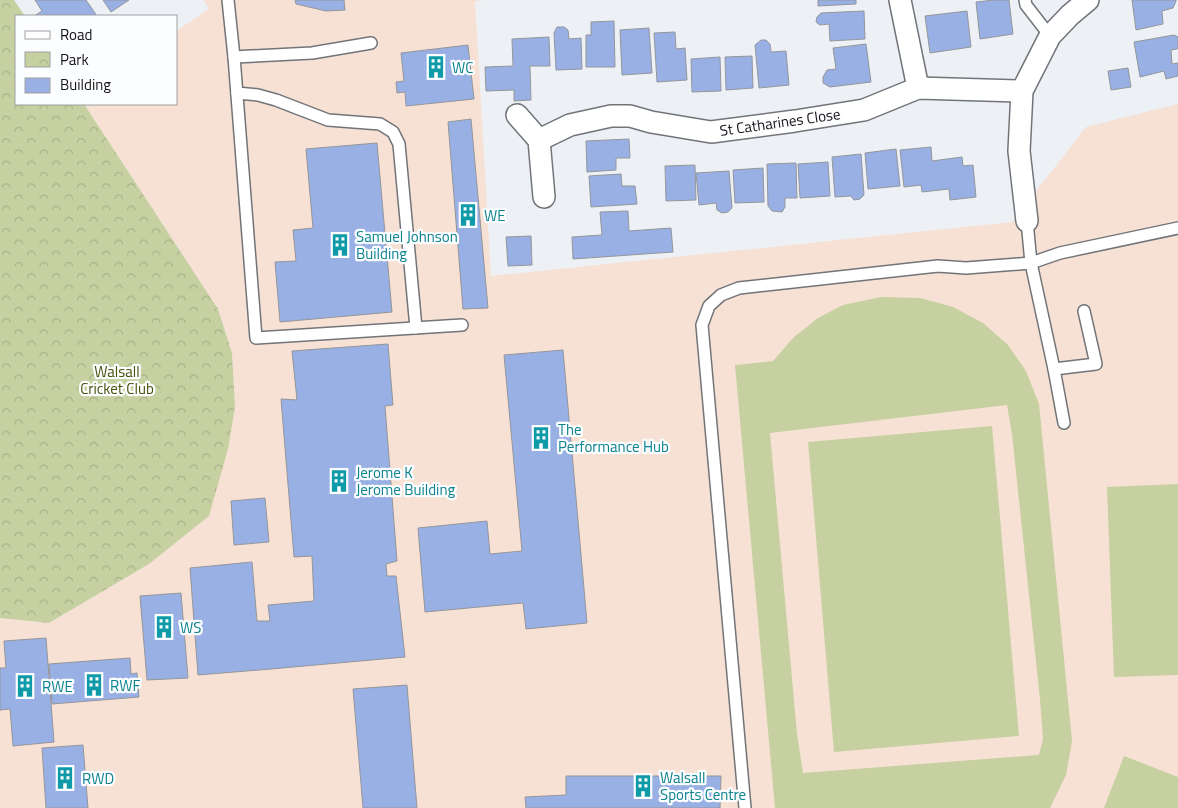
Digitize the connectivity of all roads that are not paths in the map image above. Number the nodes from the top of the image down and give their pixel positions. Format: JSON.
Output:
{"nodes":[{"id":1,"x":228,"y":0,"type":"edge"},
{"id":2,"x":900,"y":0,"type":"edge"},
{"id":3,"x":1025,"y":0,"type":"edge"},
{"id":4,"x":1088,"y":0,"type":"edge"},
{"id":5,"x":1050,"y":36,"type":"junction"},
{"id":6,"x":371,"y":43,"type":"dead end"},
{"id":7,"x":234,"y":57,"type":"junction"},
{"id":8,"x":918,"y":88,"type":"junction"},
{"id":9,"x":1022,"y":91,"type":"junction"},
{"id":10,"x":237,"y":93,"type":"junction"},
{"id":11,"x":517,"y":115,"type":"dead end"},
{"id":12,"x":539,"y":140,"type":"junction"},
{"id":13,"x":544,"y":196,"type":"dead end"},
{"id":14,"x":1027,"y":220,"type":"joint"},
{"id":15,"x":1178,"y":228,"type":"edge"},
{"id":16,"x":1031,"y":263,"type":"junction"},
{"id":17,"x":1084,"y":311,"type":"dead end"},
{"id":18,"x":462,"y":325,"type":"dead end"},
{"id":19,"x":416,"y":328,"type":"junction"},
{"id":20,"x":1054,"y":369,"type":"junction"},
{"id":21,"x":1064,"y":423,"type":"dead end"},
{"id":22,"x":746,"y":808,"type":"edge"}],
"edges":[{"from":1,"to":7,"type":"lane"},
{"from":2,"to":8,"type":"street"},
{"from":3,"to":5,"type":"lane"},
{"from":4,"to":5,"type":"street"},
{"from":5,"to":9,"type":"street"},
{"from":6,"to":7,"type":"lane"},
{"from":7,"to":10,"type":"lane"},
{"from":8,"to":9,"type":"street","name":"St Catharines Close"},
{"from":8,"to":12,"type":"street","name":"St Catharines Close"},
{"from":9,"to":14,"type":"street"},
{"from":10,"to":19,"type":"lane"},
{"from":10,"to":19,"type":"lane"},
{"from":11,"to":12,"type":"street"},
{"from":12,"to":13,"type":"street"},
{"from":14,"to":16,"type":"lane"},
{"from":15,"to":16,"type":"lane"},
{"from":16,"to":20,"type":"lane"},
{"from":16,"to":22,"type":"lane"},
{"from":17,"to":20,"type":"lane"},
{"from":18,"to":19,"type":"lane"},
{"from":20,"to":21,"type":"lane"}]}
